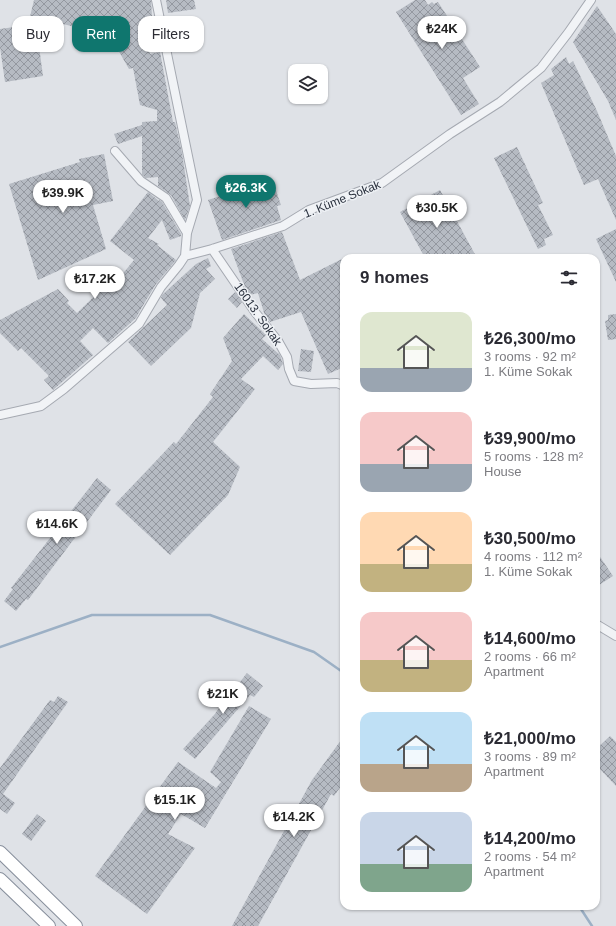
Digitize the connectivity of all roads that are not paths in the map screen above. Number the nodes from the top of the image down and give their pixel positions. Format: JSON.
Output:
{"nodes":[{"id":1,"x":156,"y":0,"type":"edge"},
{"id":2,"x":591,"y":0,"type":"edge"},
{"id":3,"x":115,"y":151,"type":"dead end"},
{"id":4,"x":187,"y":233,"type":"junction"},
{"id":5,"x":212,"y":249,"type":"junction"},
{"id":6,"x":185,"y":256,"type":"junction"},
{"id":7,"x":340,"y":384,"type":"edge"},
{"id":8,"x":0,"y":415,"type":"edge"},
{"id":9,"x":600,"y":626,"type":"edge"},
{"id":10,"x":616,"y":636,"type":"edge"},
{"id":11,"x":0,"y":852,"type":"edge"},
{"id":12,"x":0,"y":879,"type":"edge"},
{"id":13,"x":49,"y":926,"type":"edge"},
{"id":14,"x":76,"y":926,"type":"edge"}],
"edges":[{"from":1,"to":4,"type":"street"},
{"from":2,"to":5,"type":"street","name":"1. Küme Sokak"},
{"from":3,"to":4,"type":"street"},
{"from":4,"to":6,"type":"street"},
{"from":5,"to":6,"type":"street","name":"1. Küme Sokak"},
{"from":5,"to":7,"type":"street","name":"16013. Sokak"},
{"from":6,"to":8,"type":"street"},
{"from":9,"to":10,"type":"street"},
{"from":11,"to":14,"type":"highway"},
{"from":12,"to":13,"type":"highway"}]}
